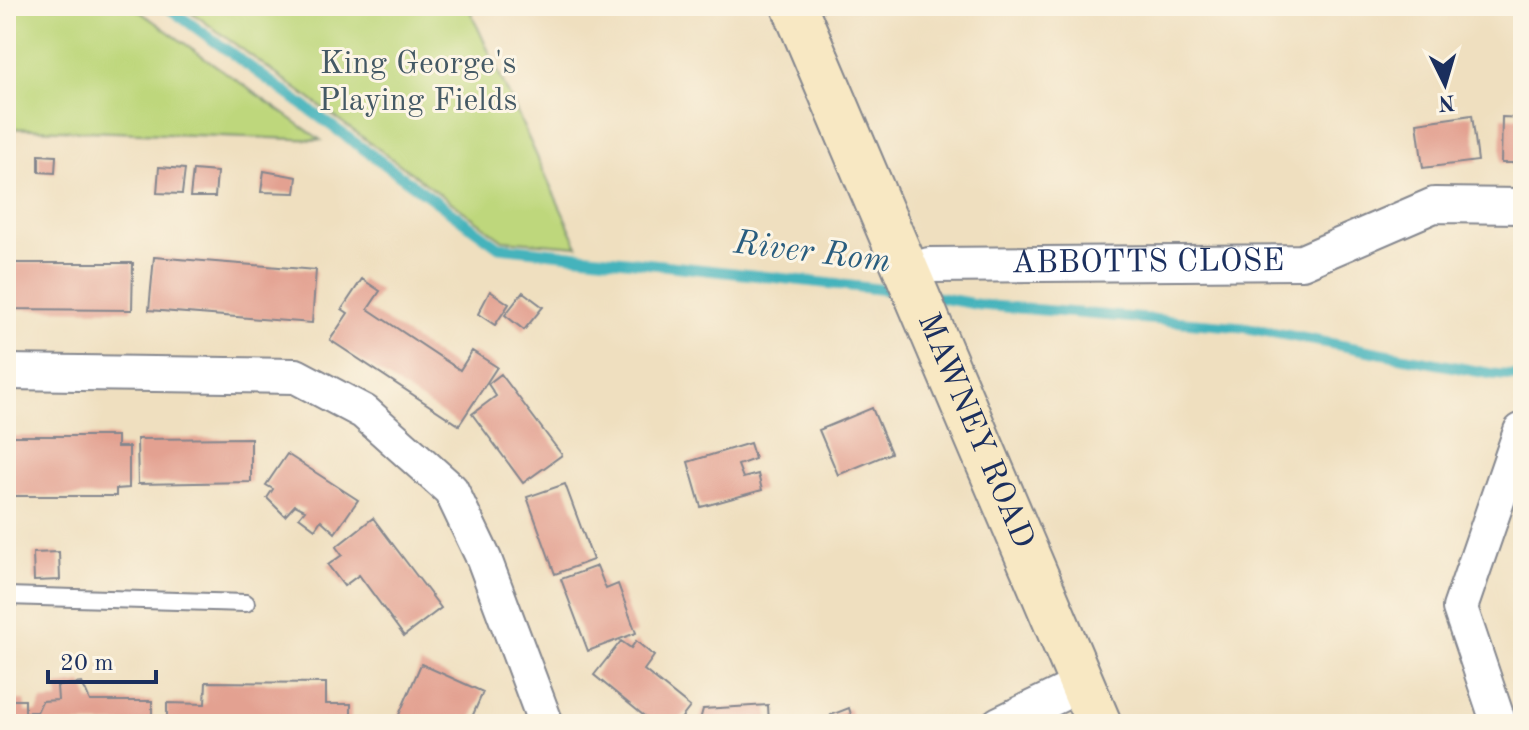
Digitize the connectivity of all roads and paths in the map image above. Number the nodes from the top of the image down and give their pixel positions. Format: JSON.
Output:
{"nodes":[{"id":1,"x":794,"y":6,"type":"edge"},
{"id":2,"x":1523,"y":206,"type":"edge"},
{"id":3,"x":917,"y":294,"type":"junction"},
{"id":4,"x":6,"y":372,"type":"edge"},
{"id":5,"x":1521,"y":431,"type":"edge"},
{"id":6,"x":6,"y":596,"type":"edge"},
{"id":7,"x":246,"y":603,"type":"dead end"},
{"id":8,"x":1082,"y":684,"type":"junction"},
{"id":9,"x":546,"y":724,"type":"edge"},
{"id":10,"x":999,"y":724,"type":"edge"},
{"id":11,"x":1099,"y":724,"type":"edge"},
{"id":12,"x":1499,"y":724,"type":"edge"}],
"edges":[{"from":1,"to":3,"type":"street","name":"MAWNEY ROAD"},
{"from":2,"to":3,"type":"street","name":"ABBOTTS CLOSE"},
{"from":3,"to":8,"type":"street","name":"MAWNEY ROAD"},
{"from":4,"to":9,"type":"street"},
{"from":5,"to":12,"type":"street"},
{"from":6,"to":7,"type":"lane"},
{"from":8,"to":10,"type":"street"},
{"from":8,"to":11,"type":"street","name":"MAWNEY ROAD"}]}
